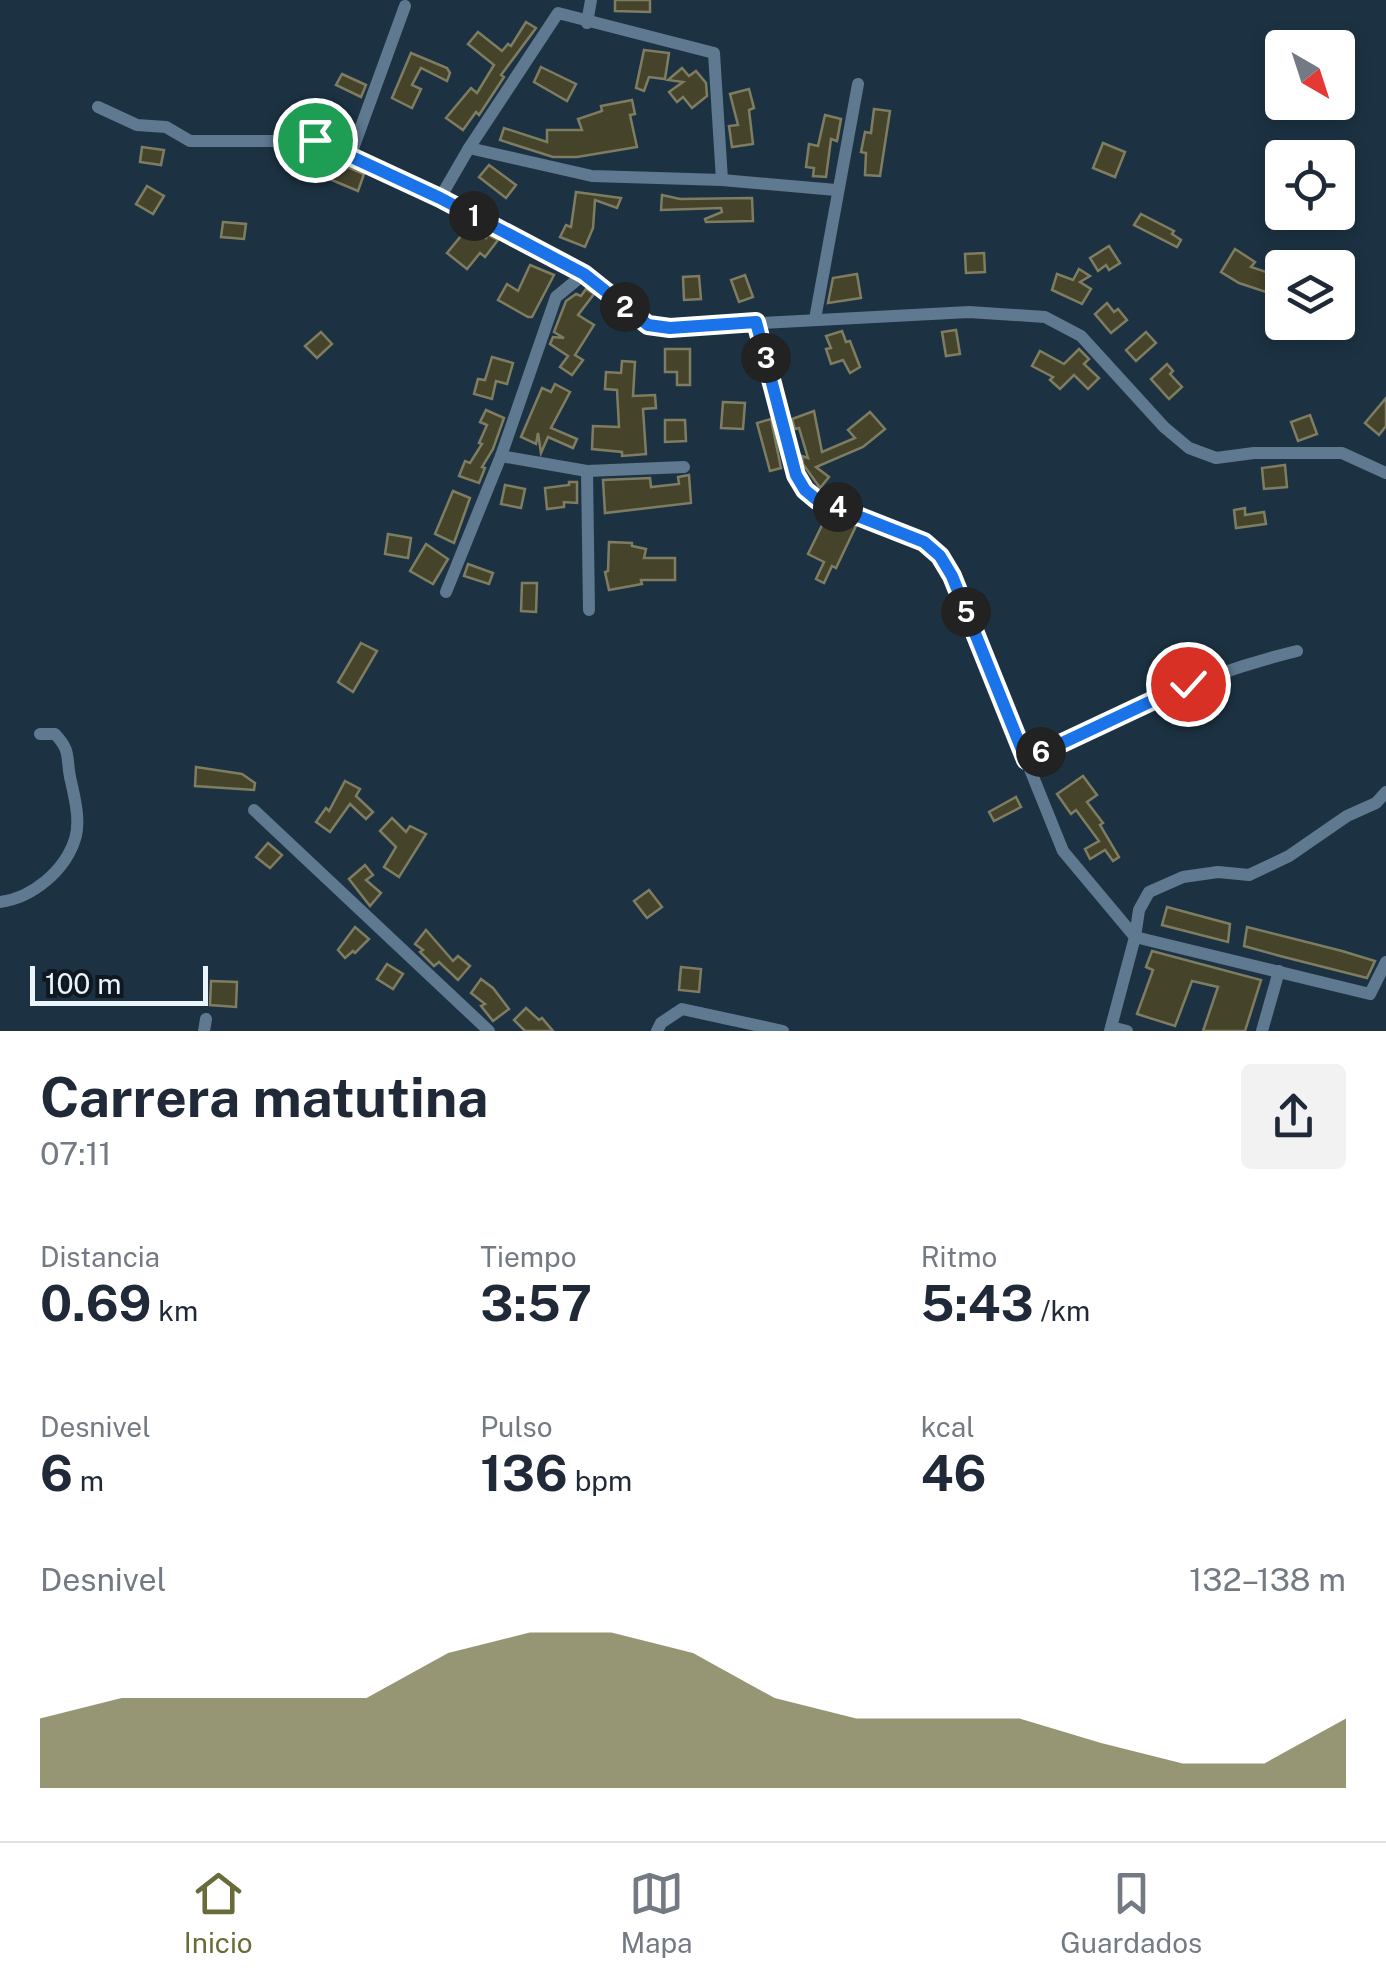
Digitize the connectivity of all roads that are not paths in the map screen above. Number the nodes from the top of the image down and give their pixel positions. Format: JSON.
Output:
{"nodes":[{"id":1,"x":591,"y":0,"type":"edge"},
{"id":2,"x":404,"y":6,"type":"dead end"},
{"id":3,"x":587,"y":22,"type":"junction"},
{"id":4,"x":858,"y":84,"type":"dead end"},
{"id":5,"x":98,"y":107,"type":"dead end"},
{"id":6,"x":469,"y":148,"type":"junction"},
{"id":7,"x":350,"y":157,"type":"junction"},
{"id":8,"x":722,"y":180,"type":"junction"},
{"id":9,"x":836,"y":190,"type":"junction"},
{"id":10,"x":440,"y":198,"type":"junction"},
{"id":11,"x":584,"y":274,"type":"junction"},
{"id":12,"x":815,"y":319,"type":"junction"},
{"id":13,"x":756,"y":322,"type":"junction"},
{"id":14,"x":501,"y":456,"type":"junction"},
{"id":15,"x":684,"y":467,"type":"dead end"},
{"id":16,"x":588,"y":471,"type":"junction"},
{"id":17,"x":1386,"y":474,"type":"edge"},
{"id":18,"x":446,"y":592,"type":"dead end"},
{"id":19,"x":590,"y":610,"type":"dead end"},
{"id":20,"x":1297,"y":650,"type":"dead end"},
{"id":21,"x":40,"y":734,"type":"dead end"},
{"id":22,"x":1026,"y":760,"type":"junction"},
{"id":23,"x":1386,"y":792,"type":"edge"},
{"id":24,"x":254,"y":810,"type":"dead end"},
{"id":25,"x":0,"y":902,"type":"edge"},
{"id":26,"x":1135,"y":937,"type":"junction"},
{"id":27,"x":1386,"y":962,"type":"edge"},
{"id":28,"x":1278,"y":972,"type":"junction"},
{"id":29,"x":741,"y":1026,"type":"edge"},
{"id":30,"x":1110,"y":1029,"type":"edge"},
{"id":31,"x":489,"y":1031,"type":"edge"},
{"id":32,"x":656,"y":1031,"type":"edge"},
{"id":33,"x":783,"y":1031,"type":"edge"},
{"id":34,"x":1126,"y":1031,"type":"edge"},
{"id":35,"x":1262,"y":1031,"type":"edge"}],
"edges":[{"from":1,"to":3,"type":"street"},
{"from":2,"to":7,"type":"street"},
{"from":3,"to":6,"type":"street"},
{"from":3,"to":8,"type":"street"},
{"from":4,"to":9,"type":"street"},
{"from":5,"to":7,"type":"street"},
{"from":6,"to":8,"type":"street"},
{"from":6,"to":10,"type":"street"},
{"from":7,"to":10,"type":"street"},
{"from":8,"to":9,"type":"street"},
{"from":9,"to":12,"type":"street"},
{"from":10,"to":11,"type":"street"},
{"from":11,"to":13,"type":"street"},
{"from":11,"to":14,"type":"street"},
{"from":12,"to":13,"type":"street"},
{"from":12,"to":17,"type":"street"},
{"from":13,"to":22,"type":"street"},
{"from":14,"to":16,"type":"street"},
{"from":14,"to":18,"type":"street"},
{"from":15,"to":16,"type":"street"},
{"from":16,"to":19,"type":"street"},
{"from":20,"to":22,"type":"street"},
{"from":21,"to":25,"type":"street"},
{"from":22,"to":26,"type":"street"},
{"from":23,"to":26,"type":"street"},
{"from":24,"to":31,"type":"street"},
{"from":26,"to":28,"type":"street"},
{"from":26,"to":30,"type":"street"},
{"from":27,"to":28,"type":"street"},
{"from":28,"to":35,"type":"street"},
{"from":29,"to":32,"type":"street"},
{"from":29,"to":33,"type":"street"},
{"from":30,"to":34,"type":"street"}]}
